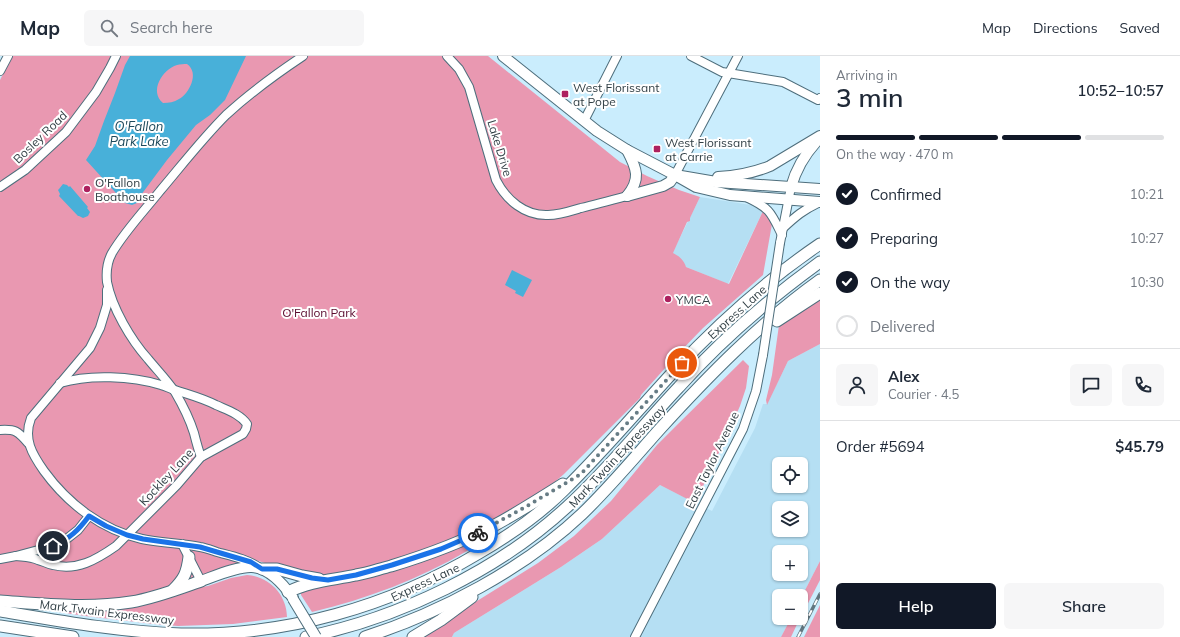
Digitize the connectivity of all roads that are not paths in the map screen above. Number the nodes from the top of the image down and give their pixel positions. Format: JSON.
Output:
{"nodes":[{"id":1,"x":8,"y":56,"type":"edge"},
{"id":2,"x":116,"y":56,"type":"edge"},
{"id":3,"x":303,"y":56,"type":"edge"},
{"id":4,"x":447,"y":56,"type":"edge"},
{"id":5,"x":503,"y":56,"type":"edge"},
{"id":6,"x":617,"y":56,"type":"edge"},
{"id":7,"x":691,"y":56,"type":"edge"},
{"id":8,"x":738,"y":56,"type":"edge"},
{"id":9,"x":0,"y":71,"type":"edge"},
{"id":10,"x":729,"y":73,"type":"junction"},
{"id":11,"x":819,"y":99,"type":"edge"},
{"id":12,"x":584,"y":121,"type":"junction"},
{"id":13,"x":820,"y":137,"type":"edge"},
{"id":14,"x":627,"y":150,"type":"junction"},
{"id":15,"x":676,"y":175,"type":"junction"},
{"id":16,"x":701,"y":179,"type":"junction"},
{"id":17,"x":0,"y":187,"type":"edge"},
{"id":18,"x":791,"y":187,"type":"junction"},
{"id":19,"x":820,"y":189,"type":"edge"},
{"id":20,"x":627,"y":196,"type":"junction"},
{"id":21,"x":746,"y":197,"type":"junction"},
{"id":22,"x":788,"y":200,"type":"junction"},
{"id":23,"x":820,"y":202,"type":"edge"},
{"id":24,"x":782,"y":236,"type":"junction"},
{"id":25,"x":820,"y":244,"type":"edge"},
{"id":26,"x":820,"y":262,"type":"edge"},
{"id":27,"x":820,"y":280,"type":"edge"},
{"id":28,"x":107,"y":283,"type":"junction"},
{"id":29,"x":820,"y":293,"type":"edge"},
{"id":30,"x":741,"y":344,"type":"junction"},
{"id":31,"x":60,"y":383,"type":"junction"},
{"id":32,"x":173,"y":390,"type":"junction"},
{"id":33,"x":31,"y":418,"type":"junction"},
{"id":34,"x":0,"y":430,"type":"edge"},
{"id":35,"x":12,"y":430,"type":"junction"},
{"id":36,"x":30,"y":444,"type":"junction"},
{"id":37,"x":201,"y":456,"type":"junction"},
{"id":38,"x":581,"y":474,"type":"junction"},
{"id":39,"x":89,"y":516,"type":"junction"},
{"id":40,"x":127,"y":535,"type":"junction"},
{"id":41,"x":182,"y":544,"type":"junction"},
{"id":42,"x":16,"y":556,"type":"junction"},
{"id":43,"x":189,"y":558,"type":"junction"},
{"id":44,"x":0,"y":559,"type":"edge"},
{"id":45,"x":262,"y":569,"type":"junction"},
{"id":46,"x":505,"y":572,"type":"junction"},
{"id":47,"x":328,"y":580,"type":"junction"},
{"id":48,"x":201,"y":581,"type":"junction"},
{"id":49,"x":172,"y":591,"type":"junction"},
{"id":50,"x":291,"y":595,"type":"junction"},
{"id":51,"x":0,"y":601,"type":"edge"},
{"id":52,"x":0,"y":611,"type":"edge"},
{"id":53,"x":0,"y":626,"type":"edge"},
{"id":54,"x":73,"y":637,"type":"edge"},
{"id":55,"x":306,"y":637,"type":"edge"},
{"id":56,"x":316,"y":637,"type":"edge"},
{"id":57,"x":365,"y":637,"type":"edge"},
{"id":58,"x":413,"y":637,"type":"edge"},
{"id":59,"x":635,"y":637,"type":"edge"}],
"edges":[{"from":1,"to":9,"type":"street"},
{"from":2,"to":17,"type":"street","name":"Bosley Road"},
{"from":3,"to":28,"type":"street"},
{"from":4,"to":20,"type":"street","name":"Lake Drive"},
{"from":5,"to":12,"type":"main road"},
{"from":6,"to":12,"type":"street"},
{"from":7,"to":10,"type":"street"},
{"from":8,"to":10,"type":"street"},
{"from":10,"to":11,"type":"street"},
{"from":10,"to":15,"type":"street"},
{"from":12,"to":14,"type":"main road"},
{"from":13,"to":16,"type":"main road"},
{"from":13,"to":18,"type":"main road"},
{"from":14,"to":15,"type":"main road"},
{"from":14,"to":20,"type":"main road"},
{"from":15,"to":16,"type":"main road"},
{"from":15,"to":20,"type":"main road"},
{"from":15,"to":21,"type":"main road"},
{"from":16,"to":18,"type":"main road"},
{"from":18,"to":19,"type":"main road"},
{"from":18,"to":22,"type":"street","name":"East Taylor Avenue"},
{"from":21,"to":22,"type":"main road"},
{"from":21,"to":24,"type":"street"},
{"from":22,"to":23,"type":"main road"},
{"from":22,"to":24,"type":"street","name":"East Taylor Avenue"},
{"from":23,"to":24,"type":"street"},
{"from":24,"to":59,"type":"street","name":"East Taylor Avenue","bridge":true},
{"from":25,"to":38,"type":"highway","name":"Mark Twain Expressway"},
{"from":26,"to":55,"type":"highway","name":"Express Lane"},
{"from":27,"to":30,"type":"highway","name":"Mark Twain Expressway"},
{"from":28,"to":31,"type":"street"},
{"from":28,"to":32,"type":"street"},
{"from":29,"to":30,"type":"highway"},
{"from":30,"to":46,"type":"highway","name":"Mark Twain Expressway"},
{"from":31,"to":32,"type":"street"},
{"from":31,"to":33,"type":"street"},
{"from":32,"to":37,"type":"street"},
{"from":32,"to":37,"type":"street","name":"Kockley Lane"},
{"from":33,"to":35,"type":"street"},
{"from":33,"to":36,"type":"street"},
{"from":34,"to":35,"type":"street"},
{"from":35,"to":36,"type":"street"},
{"from":36,"to":39,"type":"street"},
{"from":37,"to":40,"type":"street","name":"Kockley Lane"},
{"from":38,"to":47,"type":"highway"},
{"from":38,"to":52,"type":"highway","name":"Mark Twain Expressway"},
{"from":39,"to":40,"type":"street"},
{"from":39,"to":42,"type":"street"},
{"from":40,"to":41,"type":"street"},
{"from":40,"to":42,"type":"street","name":"Kockley Lane"},
{"from":41,"to":43,"type":"street"},
{"from":41,"to":45,"type":"street"},
{"from":42,"to":44,"type":"street"},
{"from":43,"to":48,"type":"street"},
{"from":43,"to":49,"type":"highway"},
{"from":45,"to":47,"type":"highway"},
{"from":45,"to":48,"type":"main road"},
{"from":45,"to":50,"type":"main road"},
{"from":46,"to":57,"type":"highway","name":"Mark Twain Expressway"},
{"from":46,"to":58,"type":"highway"},
{"from":47,"to":50,"type":"highway"},
{"from":48,"to":49,"type":"highway"},
{"from":49,"to":51,"type":"highway"},
{"from":50,"to":56,"type":"main road","bridge":true},
{"from":53,"to":54,"type":"highway"}]}
